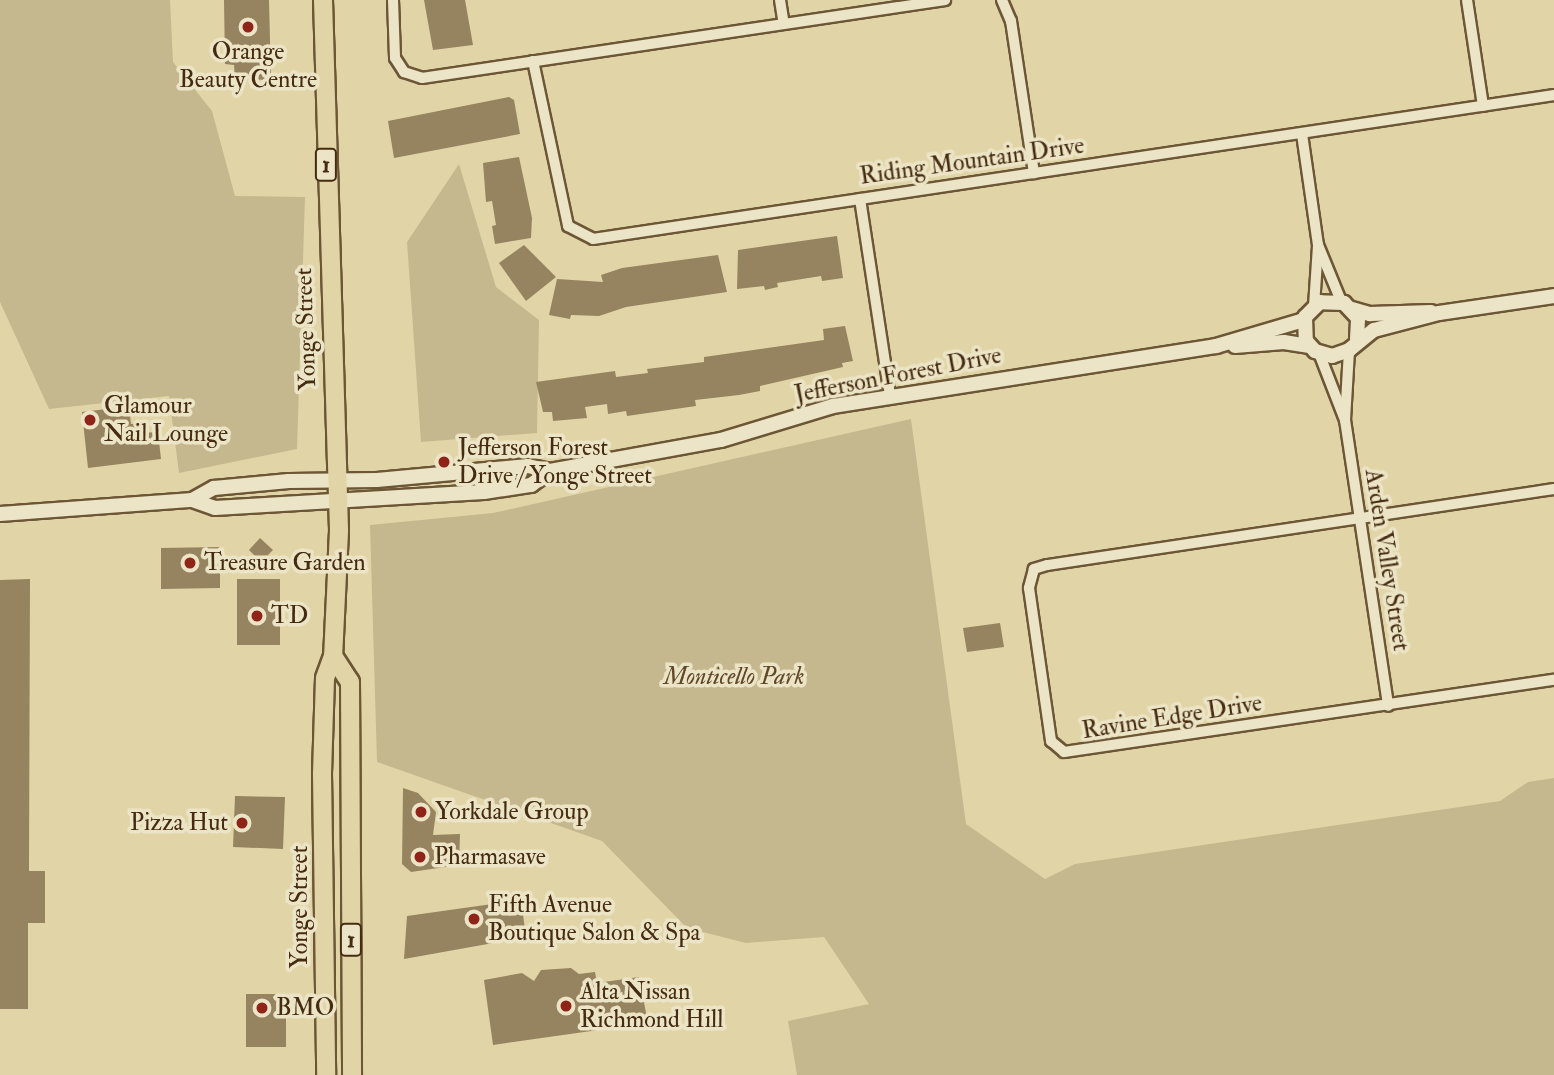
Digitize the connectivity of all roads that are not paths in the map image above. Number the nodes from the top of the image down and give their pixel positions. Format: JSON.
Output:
{"nodes":[{"id":1,"x":323,"y":0,"type":"edge"},
{"id":2,"x":393,"y":0,"type":"edge"},
{"id":3,"x":780,"y":0,"type":"edge"},
{"id":4,"x":945,"y":0,"type":"edge"},
{"id":5,"x":1002,"y":0,"type":"edge"},
{"id":6,"x":1467,"y":0,"type":"edge"},
{"id":7,"x":783,"y":24,"type":"junction"},
{"id":8,"x":533,"y":61,"type":"junction"},
{"id":9,"x":1554,"y":95,"type":"edge"},
{"id":10,"x":1483,"y":106,"type":"junction"},
{"id":11,"x":1302,"y":134,"type":"junction"},
{"id":12,"x":1034,"y":173,"type":"junction"},
{"id":13,"x":860,"y":199,"type":"junction"},
{"id":14,"x":1318,"y":245,"type":"junction"},
{"id":15,"x":1554,"y":296,"type":"edge"},
{"id":16,"x":1347,"y":305,"type":"junction"},
{"id":17,"x":1314,"y":306,"type":"junction"},
{"id":18,"x":1439,"y":313,"type":"junction"},
{"id":19,"x":1304,"y":320,"type":"junction"},
{"id":20,"x":1353,"y":344,"type":"junction"},
{"id":21,"x":1216,"y":346,"type":"junction"},
{"id":22,"x":1314,"y":350,"type":"junction"},
{"id":23,"x":890,"y":395,"type":"junction"},
{"id":24,"x":1345,"y":420,"type":"junction"},
{"id":25,"x":550,"y":471,"type":"junction"},
{"id":26,"x":338,"y":480,"type":"junction"},
{"id":27,"x":1554,"y":489,"type":"edge"},
{"id":28,"x":192,"y":500,"type":"junction"},
{"id":29,"x":338,"y":500,"type":"junction"},
{"id":30,"x":0,"y":514,"type":"edge"},
{"id":31,"x":1360,"y":519,"type":"junction"},
{"id":32,"x":334,"y":656,"type":"junction"},
{"id":33,"x":1554,"y":680,"type":"edge"},
{"id":34,"x":1388,"y":706,"type":"junction"},
{"id":35,"x":352,"y":1067,"type":"edge"},
{"id":36,"x":326,"y":1075,"type":"edge"}],
"edges":[{"from":1,"to":26,"type":"main road","name":"Yonge Street","number":"1"},
{"from":2,"to":8,"type":"street"},
{"from":3,"to":7,"type":"street"},
{"from":4,"to":7,"type":"street"},
{"from":5,"to":12,"type":"street"},
{"from":6,"to":10,"type":"street"},
{"from":7,"to":8,"type":"street"},
{"from":8,"to":13,"type":"street","name":"Riding Mountain Drive"},
{"from":9,"to":10,"type":"street","name":"Riding Mountain Drive"},
{"from":10,"to":11,"type":"street","name":"Riding Mountain Drive"},
{"from":11,"to":12,"type":"street","name":"Riding Mountain Drive"},
{"from":11,"to":14,"type":"street"},
{"from":12,"to":13,"type":"street","name":"Riding Mountain Drive"},
{"from":13,"to":23,"type":"street"},
{"from":14,"to":16,"type":"street"},
{"from":14,"to":17,"type":"street"},
{"from":15,"to":18,"type":"street"},
{"from":16,"to":17,"type":"street"},
{"from":16,"to":18,"type":"street"},
{"from":16,"to":20,"type":"street"},
{"from":17,"to":19,"type":"street"},
{"from":18,"to":20,"type":"street"},
{"from":19,"to":21,"type":"street","name":"Jefferson Forest Drive"},
{"from":19,"to":22,"type":"street"},
{"from":20,"to":22,"type":"street"},
{"from":20,"to":24,"type":"street","name":"Arden Valley Street"},
{"from":21,"to":22,"type":"street","name":"Jefferson Forest Drive"},
{"from":21,"to":23,"type":"street","name":"Jefferson Forest Drive"},
{"from":22,"to":24,"type":"street","name":"Arden Valley Street"},
{"from":23,"to":25,"type":"street","name":"Jefferson Forest Drive"},
{"from":24,"to":31,"type":"street","name":"Arden Valley Street"},
{"from":25,"to":26,"type":"street","name":"Jefferson Forest Drive"},
{"from":25,"to":29,"type":"street","name":"Jefferson Forest Drive"},
{"from":26,"to":28,"type":"street","name":"Jefferson Forest Drive"},
{"from":26,"to":29,"type":"main road","name":"Yonge Street","number":"1"},
{"from":27,"to":31,"type":"street"},
{"from":28,"to":29,"type":"street","name":"Jefferson Forest Drive"},
{"from":28,"to":30,"type":"street"},
{"from":29,"to":32,"type":"main road","name":"Yonge Street","number":"1"},
{"from":31,"to":34,"type":"street","name":"Arden Valley Street"},
{"from":31,"to":34,"type":"street","name":"Ravine Edge Drive"},
{"from":32,"to":35,"type":"main road","name":"Yonge Street","number":"1"},
{"from":32,"to":36,"type":"main road","name":"Yonge Street","number":"1"},
{"from":33,"to":34,"type":"street","name":"Ravine Edge Drive"}]}
